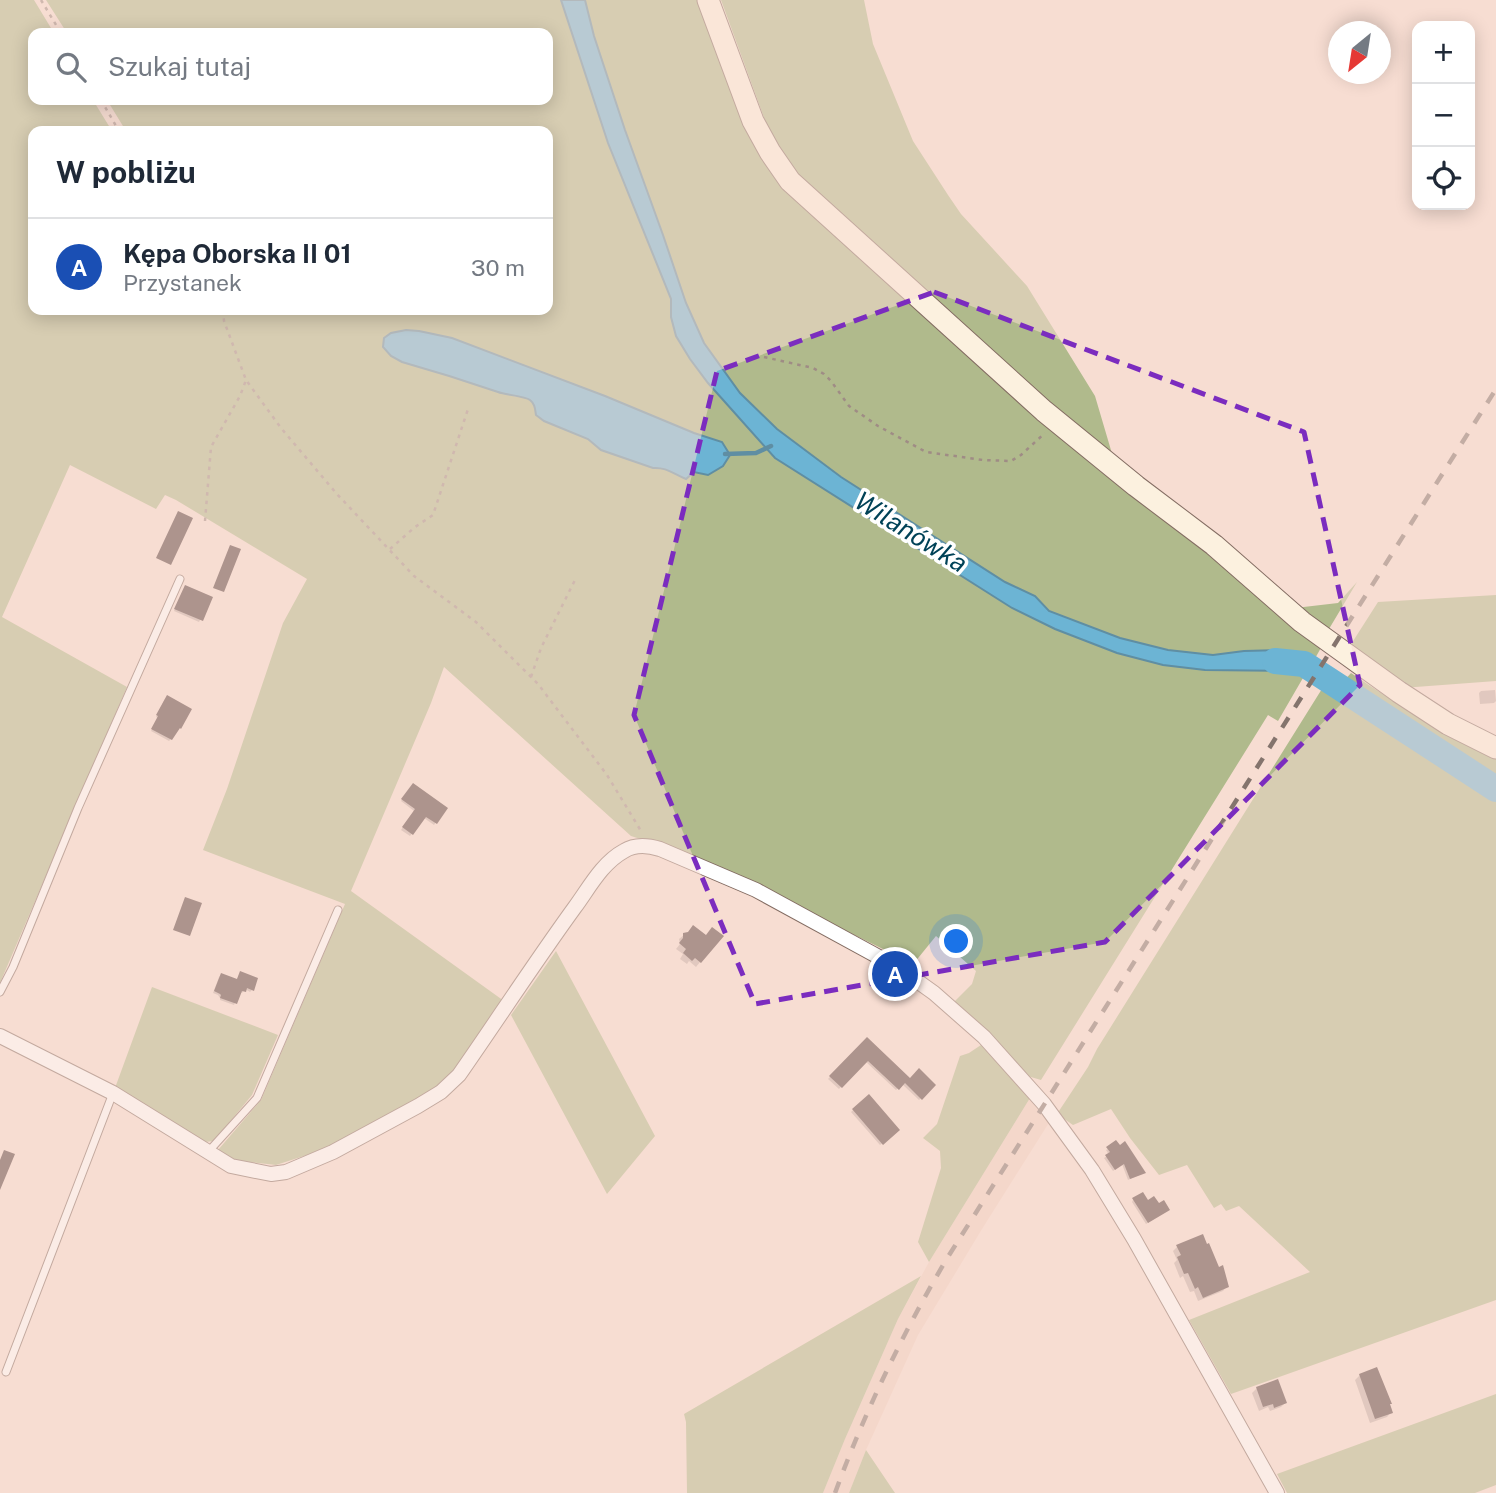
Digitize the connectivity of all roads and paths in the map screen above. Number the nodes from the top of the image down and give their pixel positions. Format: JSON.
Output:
{"nodes":[{"id":1,"x":41,"y":0,"type":"edge"},
{"id":2,"x":709,"y":0,"type":"edge"},
{"id":3,"x":58,"y":28,"type":"edge"},
{"id":4,"x":104,"y":105,"type":"edge"},
{"id":5,"x":116,"y":126,"type":"edge"},
{"id":6,"x":223,"y":315,"type":"edge"},
{"id":7,"x":764,"y":357,"type":"dead end"},
{"id":8,"x":246,"y":380,"type":"junction"},
{"id":9,"x":468,"y":409,"type":"dead end"},
{"id":10,"x":1058,"y":422,"type":"junction"},
{"id":11,"x":205,"y":521,"type":"dead end"},
{"id":12,"x":390,"y":549,"type":"junction"},
{"id":13,"x":576,"y":578,"type":"dead end"},
{"id":14,"x":180,"y":579,"type":"dead end"},
{"id":15,"x":531,"y":677,"type":"junction"},
{"id":16,"x":1496,"y":748,"type":"edge"},
{"id":17,"x":650,"y":846,"type":"junction"},
{"id":18,"x":338,"y":910,"type":"dead end"},
{"id":19,"x":0,"y":992,"type":"edge"},
{"id":20,"x":0,"y":1037,"type":"edge"},
{"id":21,"x":113,"y":1093,"type":"junction"},
{"id":22,"x":208,"y":1153,"type":"junction"},
{"id":23,"x":6,"y":1372,"type":"dead end"},
{"id":24,"x":1277,"y":1493,"type":"edge"}],
"edges":[{"from":1,"to":3,"type":"path"},
{"from":2,"to":10,"type":"street"},
{"from":4,"to":5,"type":"path"},
{"from":6,"to":8,"type":"path"},
{"from":7,"to":10,"type":"path"},
{"from":8,"to":11,"type":"path"},
{"from":8,"to":12,"type":"path"},
{"from":9,"to":12,"type":"path"},
{"from":10,"to":16,"type":"street"},
{"from":12,"to":15,"type":"path"},
{"from":13,"to":15,"type":"path"},
{"from":14,"to":19,"type":"lane"},
{"from":15,"to":17,"type":"path"},
{"from":17,"to":22,"type":"street"},
{"from":17,"to":24,"type":"street"},
{"from":18,"to":22,"type":"lane"},
{"from":20,"to":21,"type":"street"},
{"from":21,"to":22,"type":"street"},
{"from":21,"to":23,"type":"lane"}]}
